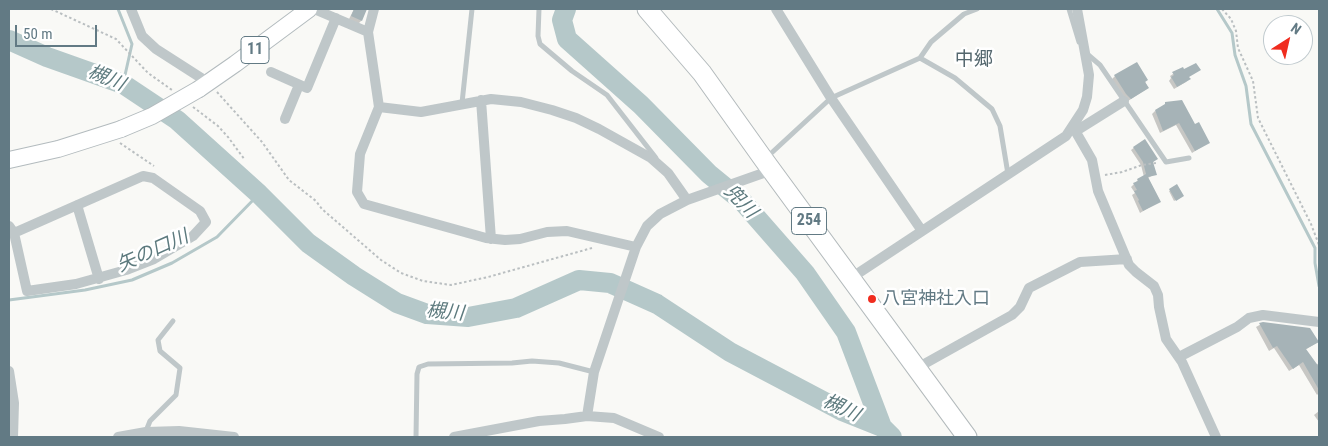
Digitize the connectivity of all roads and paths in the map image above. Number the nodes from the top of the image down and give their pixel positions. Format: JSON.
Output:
{"nodes":[{"id":1,"x":51,"y":9,"type":"edge"},
{"id":2,"x":131,"y":9,"type":"edge"},
{"id":3,"x":309,"y":9,"type":"edge"},
{"id":4,"x":314,"y":9,"type":"edge"},
{"id":5,"x":374,"y":9,"type":"edge"},
{"id":6,"x":472,"y":9,"type":"edge"},
{"id":7,"x":539,"y":9,"type":"edge"},
{"id":8,"x":647,"y":9,"type":"edge"},
{"id":9,"x":776,"y":9,"type":"edge"},
{"id":10,"x":960,"y":9,"type":"edge"},
{"id":11,"x":977,"y":9,"type":"edge"},
{"id":12,"x":1070,"y":9,"type":"edge"},
{"id":13,"x":1077,"y":9,"type":"edge"},
{"id":14,"x":1222,"y":9,"type":"edge"},
{"id":15,"x":964,"y":14,"type":"junction"},
{"id":16,"x":336,"y":18,"type":"junction"},
{"id":17,"x":368,"y":32,"type":"junction"},
{"id":18,"x":1086,"y":54,"type":"junction"},
{"id":19,"x":920,"y":58,"type":"junction"},
{"id":20,"x":271,"y":72,"type":"dead end"},
{"id":21,"x":299,"y":85,"type":"junction"},
{"id":22,"x":204,"y":86,"type":"junction"},
{"id":23,"x":178,"y":95,"type":"dead end"},
{"id":24,"x":831,"y":98,"type":"junction"},
{"id":25,"x":481,"y":100,"type":"junction"},
{"id":26,"x":1124,"y":101,"type":"junction"},
{"id":27,"x":462,"y":103,"type":"junction"},
{"id":28,"x":192,"y":106,"type":"dead end"},
{"id":29,"x":379,"y":107,"type":"junction"},
{"id":30,"x":285,"y":119,"type":"dead end"},
{"id":31,"x":1075,"y":129,"type":"junction"},
{"id":32,"x":115,"y":131,"type":"junction"},
{"id":33,"x":1189,"y":158,"type":"dead end"},
{"id":34,"x":9,"y":160,"type":"edge"},
{"id":35,"x":244,"y":160,"type":"dead end"},
{"id":36,"x":1166,"y":162,"type":"junction"},
{"id":37,"x":768,"y":165,"type":"junction"},
{"id":38,"x":160,"y":171,"type":"dead end"},
{"id":39,"x":668,"y":173,"type":"junction"},
{"id":40,"x":1008,"y":174,"type":"junction"},
{"id":41,"x":1095,"y":176,"type":"junction"},
{"id":42,"x":691,"y":198,"type":"junction"},
{"id":43,"x":77,"y":205,"type":"junction"},
{"id":44,"x":11,"y":229,"type":"edge"},
{"id":45,"x":922,"y":231,"type":"junction"},
{"id":46,"x":491,"y":239,"type":"junction"},
{"id":47,"x":1319,"y":245,"type":"edge"},
{"id":48,"x":636,"y":249,"type":"junction"},
{"id":49,"x":1127,"y":259,"type":"junction"},
{"id":50,"x":851,"y":278,"type":"junction"},
{"id":51,"x":99,"y":279,"type":"junction"},
{"id":52,"x":173,"y":321,"type":"dead end"},
{"id":53,"x":1319,"y":322,"type":"edge"},
{"id":54,"x":1179,"y":358,"type":"junction"},
{"id":55,"x":917,"y":368,"type":"junction"},
{"id":56,"x":9,"y":371,"type":"edge"},
{"id":57,"x":594,"y":372,"type":"junction"},
{"id":58,"x":587,"y":416,"type":"junction"},
{"id":59,"x":146,"y":432,"type":"junction"},
{"id":60,"x":13,"y":437,"type":"edge"},
{"id":61,"x":118,"y":437,"type":"edge"},
{"id":62,"x":234,"y":437,"type":"edge"},
{"id":63,"x":416,"y":437,"type":"edge"},
{"id":64,"x":454,"y":437,"type":"edge"},
{"id":65,"x":659,"y":437,"type":"edge"},
{"id":66,"x":967,"y":437,"type":"edge"},
{"id":67,"x":1216,"y":437,"type":"edge"}],
"edges":[{"from":1,"to":23,"type":"path"},
{"from":2,"to":22,"type":"street"},
{"from":3,"to":22,"type":"main road","number":"11"},
{"from":4,"to":16,"type":"street"},
{"from":5,"to":17,"type":"street"},
{"from":6,"to":27,"type":"lane"},
{"from":7,"to":39,"type":"lane"},
{"from":8,"to":37,"type":"highway","number":"254"},
{"from":9,"to":24,"type":"street"},
{"from":10,"to":15,"type":"lane"},
{"from":11,"to":15,"type":"lane"},
{"from":12,"to":18,"type":"lane"},
{"from":13,"to":18,"type":"street"},
{"from":14,"to":47,"type":"path"},
{"from":15,"to":19,"type":"lane"},
{"from":16,"to":17,"type":"street"},
{"from":16,"to":21,"type":"street"},
{"from":17,"to":29,"type":"street"},
{"from":18,"to":26,"type":"lane"},
{"from":18,"to":31,"type":"street"},
{"from":19,"to":24,"type":"lane"},
{"from":19,"to":40,"type":"lane"},
{"from":20,"to":21,"type":"street"},
{"from":21,"to":30,"type":"street"},
{"from":22,"to":32,"type":"main road","number":"11","bridge":true},
{"from":24,"to":37,"type":"lane"},
{"from":24,"to":45,"type":"street"},
{"from":25,"to":27,"type":"street"},
{"from":25,"to":39,"type":"street"},
{"from":25,"to":46,"type":"street"},
{"from":26,"to":31,"type":"street"},
{"from":26,"to":36,"type":"lane"},
{"from":27,"to":29,"type":"street"},
{"from":28,"to":35,"type":"path"},
{"from":29,"to":46,"type":"street"},
{"from":31,"to":40,"type":"street"},
{"from":31,"to":41,"type":"street"},
{"from":32,"to":34,"type":"main road","number":"11"},
{"from":32,"to":38,"type":"path"},
{"from":33,"to":36,"type":"lane"},
{"from":36,"to":41,"type":"path"},
{"from":37,"to":42,"type":"street"},
{"from":37,"to":50,"type":"highway","number":"254"},
{"from":39,"to":42,"type":"street"},
{"from":40,"to":45,"type":"street"},
{"from":41,"to":49,"type":"street"},
{"from":42,"to":48,"type":"street"},
{"from":43,"to":44,"type":"street"},
{"from":43,"to":51,"type":"street"},
{"from":43,"to":51,"type":"street"},
{"from":44,"to":51,"type":"street"},
{"from":45,"to":50,"type":"street"},
{"from":46,"to":48,"type":"street"},
{"from":48,"to":57,"type":"street"},
{"from":49,"to":54,"type":"street"},
{"from":49,"to":55,"type":"street"},
{"from":50,"to":55,"type":"highway","number":"254"},
{"from":52,"to":59,"type":"lane"},
{"from":53,"to":54,"type":"street"},
{"from":54,"to":67,"type":"street"},
{"from":55,"to":66,"type":"highway","number":"254"},
{"from":56,"to":60,"type":"street"},
{"from":57,"to":58,"type":"street"},
{"from":57,"to":63,"type":"lane"},
{"from":58,"to":64,"type":"street"},
{"from":58,"to":65,"type":"street"},
{"from":59,"to":61,"type":"street"},
{"from":59,"to":62,"type":"street"}]}
